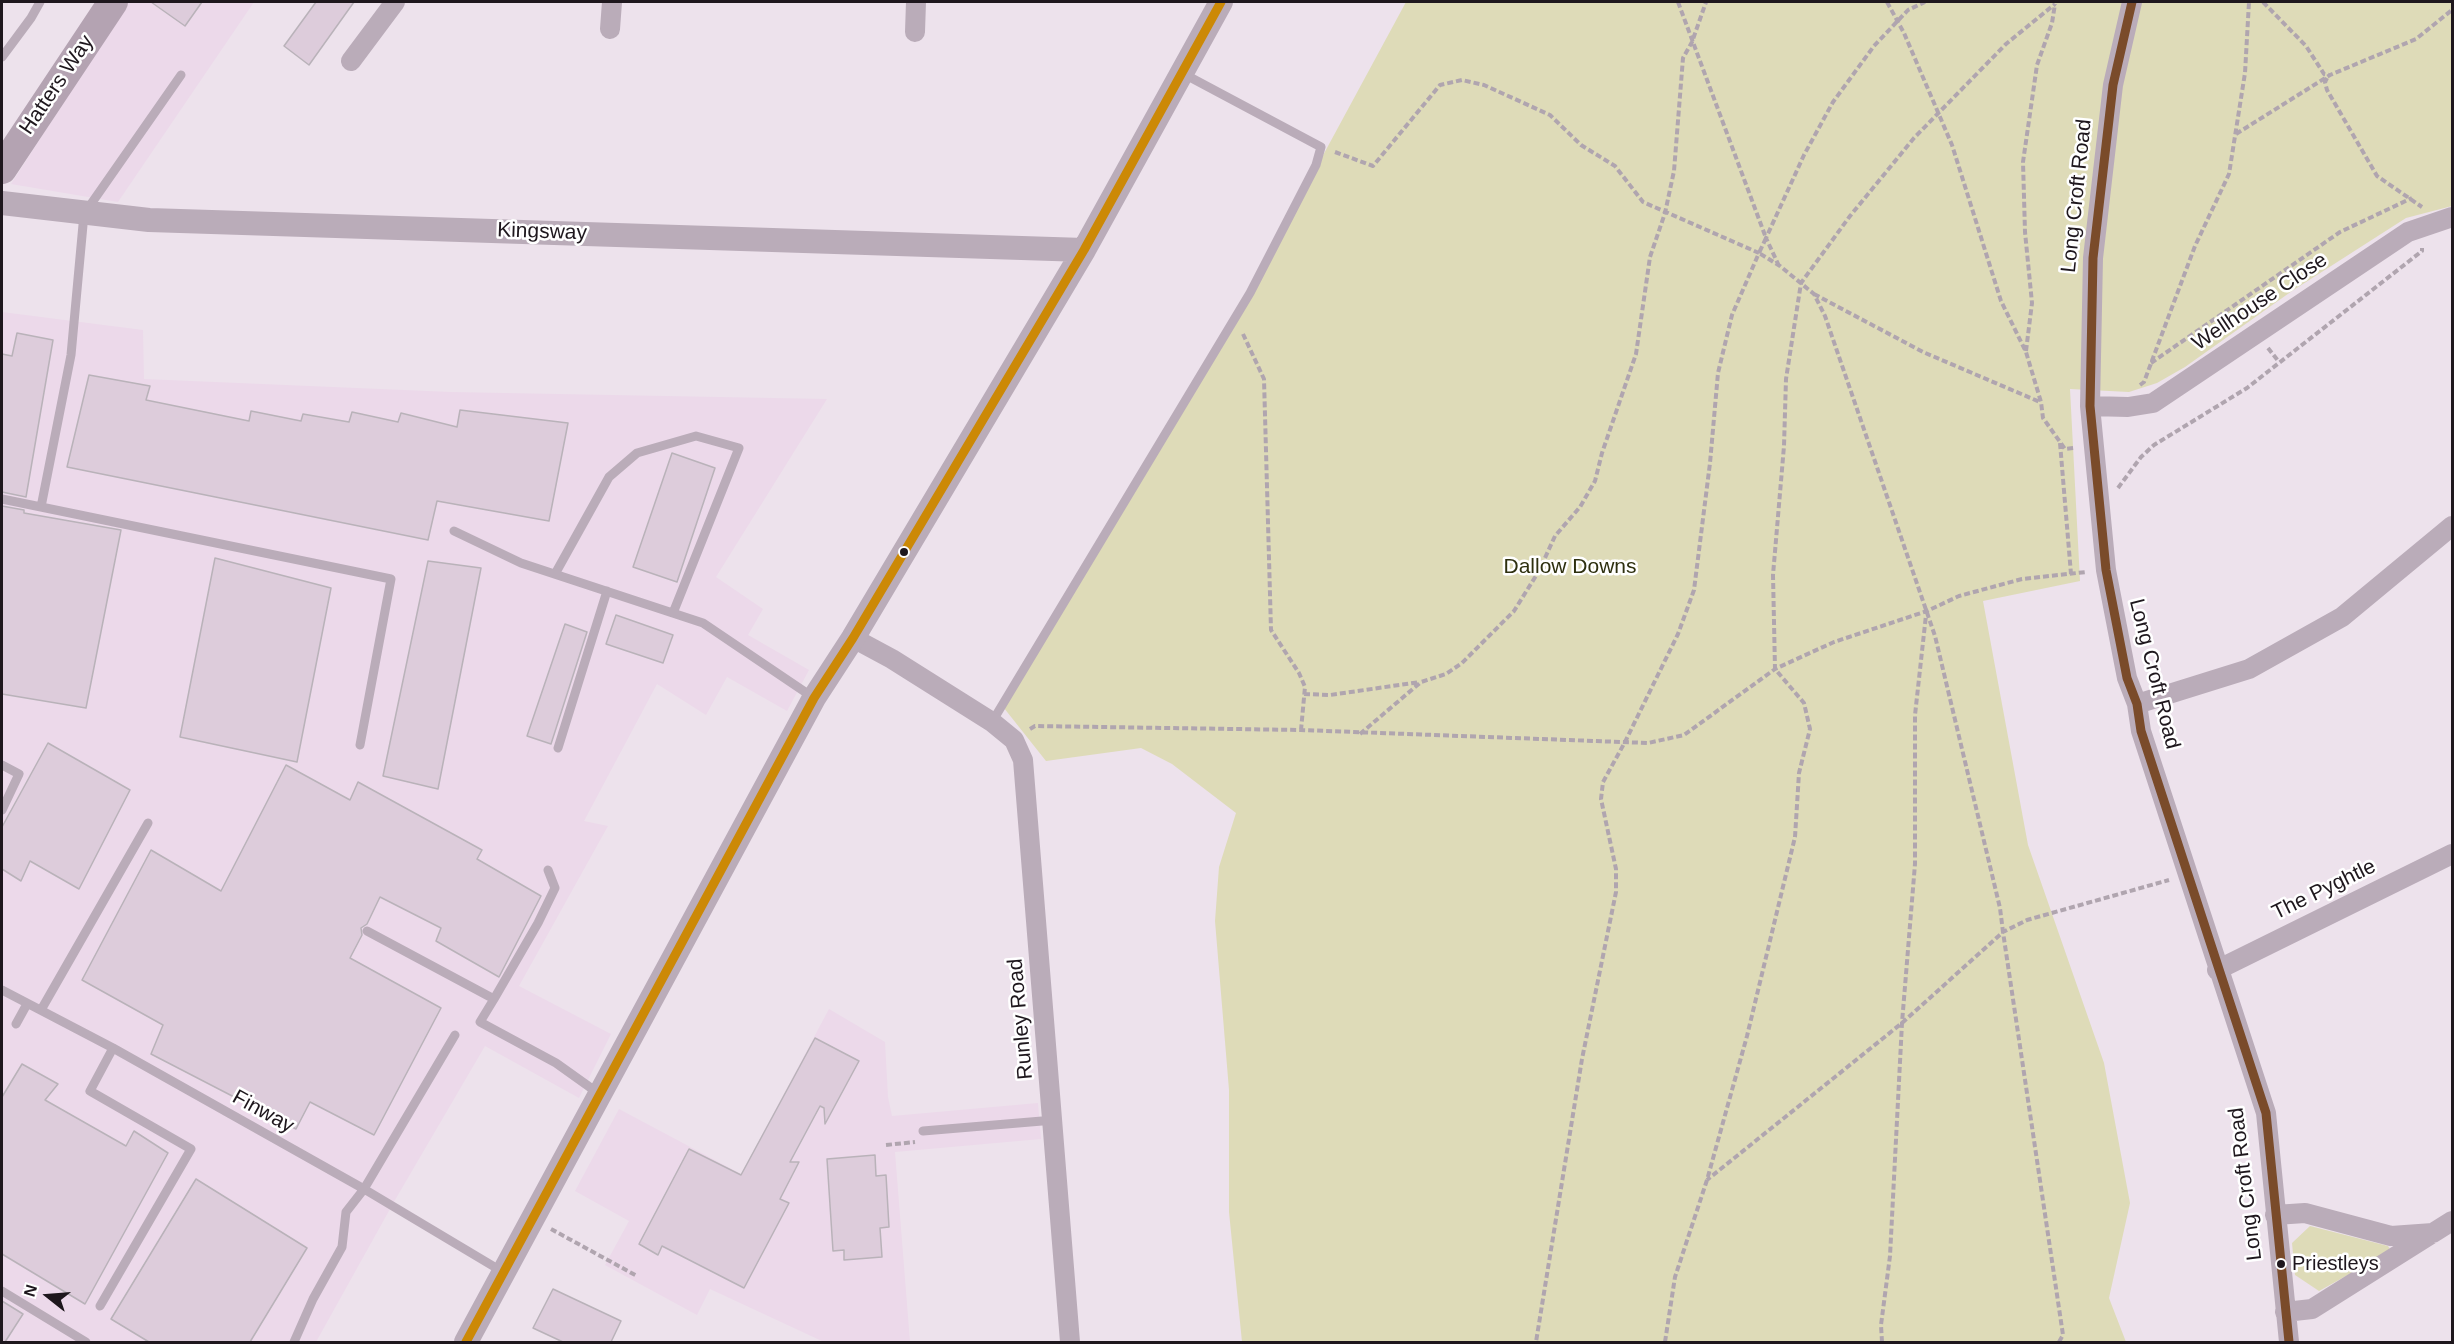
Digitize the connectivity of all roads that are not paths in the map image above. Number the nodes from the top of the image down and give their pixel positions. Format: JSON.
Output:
{"nodes":[{"id":1,"x":40,"y":2,"type":"edge"},
{"id":2,"x":113,"y":2,"type":"edge"},
{"id":3,"x":395,"y":2,"type":"edge"},
{"id":4,"x":612,"y":2,"type":"edge"},
{"id":5,"x":916,"y":2,"type":"edge"},
{"id":6,"x":1221,"y":2,"type":"edge"},
{"id":7,"x":2132,"y":2,"type":"edge"},
{"id":8,"x":610,"y":29,"type":"dead end"},
{"id":9,"x":915,"y":32,"type":"dead end"},
{"id":10,"x":2,"y":57,"type":"edge"},
{"id":11,"x":351,"y":62,"type":"dead end"},
{"id":12,"x":1182,"y":72,"type":"junction"},
{"id":13,"x":181,"y":75,"type":"dead end"},
{"id":14,"x":5,"y":164,"type":"edge"},
{"id":15,"x":2,"y":203,"type":"edge"},
{"id":16,"x":84,"y":214,"type":"junction"},
{"id":17,"x":2443,"y":220,"type":"edge"},
{"id":18,"x":1084,"y":250,"type":"junction"},
{"id":19,"x":2090,"y":406,"type":"junction"},
{"id":20,"x":2,"y":499,"type":"edge"},
{"id":21,"x":41,"y":507,"type":"junction"},
{"id":22,"x":2452,"y":526,"type":"edge"},
{"id":23,"x":454,"y":531,"type":"dead end"},
{"id":24,"x":555,"y":574,"type":"junction"},
{"id":25,"x":607,"y":591,"type":"junction"},
{"id":26,"x":673,"y":613,"type":"junction"},
{"id":27,"x":853,"y":638,"type":"junction"},
{"id":28,"x":814,"y":698,"type":"junction"},
{"id":29,"x":2137,"y":704,"type":"junction"},
{"id":30,"x":992,"y":722,"type":"junction"},
{"id":31,"x":360,"y":745,"type":"dead end"},
{"id":32,"x":558,"y":748,"type":"dead end"},
{"id":33,"x":2,"y":765,"type":"edge"},
{"id":34,"x":2,"y":810,"type":"edge"},
{"id":35,"x":148,"y":823,"type":"dead end"},
{"id":36,"x":2452,"y":854,"type":"edge"},
{"id":37,"x":548,"y":870,"type":"dead end"},
{"id":38,"x":367,"y":931,"type":"dead end"},
{"id":39,"x":2217,"y":970,"type":"junction"},
{"id":40,"x":2,"y":990,"type":"edge"},
{"id":41,"x":494,"y":999,"type":"junction"},
{"id":42,"x":27,"y":1004,"type":"junction"},
{"id":43,"x":42,"y":1010,"type":"junction"},
{"id":44,"x":16,"y":1024,"type":"dead end"},
{"id":45,"x":455,"y":1035,"type":"dead end"},
{"id":46,"x":113,"y":1048,"type":"junction"},
{"id":47,"x":600,"y":1095,"type":"junction"},
{"id":48,"x":1054,"y":1120,"type":"junction"},
{"id":49,"x":923,"y":1131,"type":"dead end"},
{"id":50,"x":364,"y":1189,"type":"junction"},
{"id":51,"x":2275,"y":1215,"type":"junction"},
{"id":52,"x":2452,"y":1221,"type":"edge"},
{"id":53,"x":2436,"y":1232,"type":"junction"},
{"id":54,"x":503,"y":1272,"type":"junction"},
{"id":55,"x":2,"y":1291,"type":"edge"},
{"id":56,"x":100,"y":1306,"type":"dead end"},
{"id":57,"x":2284,"y":1312,"type":"junction"},
{"id":58,"x":471,"y":1341,"type":"edge"},
{"id":59,"x":86,"y":1342,"type":"edge"},
{"id":60,"x":294,"y":1342,"type":"edge"},
{"id":61,"x":1070,"y":1342,"type":"edge"},
{"id":62,"x":2289,"y":1342,"type":"edge"}],
"edges":[{"from":1,"to":10,"type":"lane"},
{"from":2,"to":14,"type":"main road","name":"Hatters Way"},
{"from":3,"to":11,"type":"street"},
{"from":4,"to":8,"type":"street"},
{"from":5,"to":9,"type":"street"},
{"from":6,"to":12,"type":"street"},
{"from":7,"to":19,"type":"street","name":"Long Croft Road"},
{"from":12,"to":18,"type":"street"},
{"from":12,"to":30,"type":"lane"},
{"from":13,"to":16,"type":"lane"},
{"from":15,"to":16,"type":"street","name":"Kingsway"},
{"from":16,"to":18,"type":"street","name":"Kingsway"},
{"from":16,"to":21,"type":"lane"},
{"from":17,"to":19,"type":"street","name":"Wellhouse Close"},
{"from":18,"to":27,"type":"street"},
{"from":19,"to":29,"type":"street","name":"Long Croft Road"},
{"from":20,"to":21,"type":"lane"},
{"from":21,"to":31,"type":"lane"},
{"from":22,"to":29,"type":"street"},
{"from":23,"to":24,"type":"lane"},
{"from":24,"to":25,"type":"lane"},
{"from":24,"to":26,"type":"lane"},
{"from":25,"to":26,"type":"lane"},
{"from":25,"to":32,"type":"lane"},
{"from":26,"to":28,"type":"lane"},
{"from":27,"to":28,"type":"street"},
{"from":27,"to":30,"type":"street"},
{"from":28,"to":47,"type":"street"},
{"from":29,"to":39,"type":"street","name":"Long Croft Road"},
{"from":30,"to":48,"type":"street","name":"Runley Road"},
{"from":33,"to":34,"type":"lane"},
{"from":35,"to":43,"type":"lane"},
{"from":36,"to":39,"type":"street","name":"The Pyghtle"},
{"from":37,"to":41,"type":"lane"},
{"from":38,"to":41,"type":"lane"},
{"from":39,"to":51,"type":"street","name":"Long Croft Road"},
{"from":40,"to":42,"type":"lane","name":"Finway"},
{"from":41,"to":47,"type":"lane"},
{"from":42,"to":43,"type":"lane","name":"Finway"},
{"from":42,"to":44,"type":"lane"},
{"from":43,"to":46,"type":"lane","name":"Finway"},
{"from":45,"to":50,"type":"lane"},
{"from":46,"to":50,"type":"lane","name":"Finway"},
{"from":46,"to":56,"type":"lane"},
{"from":47,"to":54,"type":"street"},
{"from":48,"to":49,"type":"lane"},
{"from":48,"to":61,"type":"street","name":"Runley Road"},
{"from":50,"to":54,"type":"lane","name":"Finway"},
{"from":50,"to":60,"type":"lane"},
{"from":51,"to":53,"type":"street"},
{"from":51,"to":57,"type":"street","name":"Long Croft Road"},
{"from":52,"to":53,"type":"street"},
{"from":53,"to":57,"type":"street"},
{"from":54,"to":58,"type":"street"},
{"from":55,"to":59,"type":"lane"},
{"from":57,"to":62,"type":"street","name":"Long Croft Road"}]}
